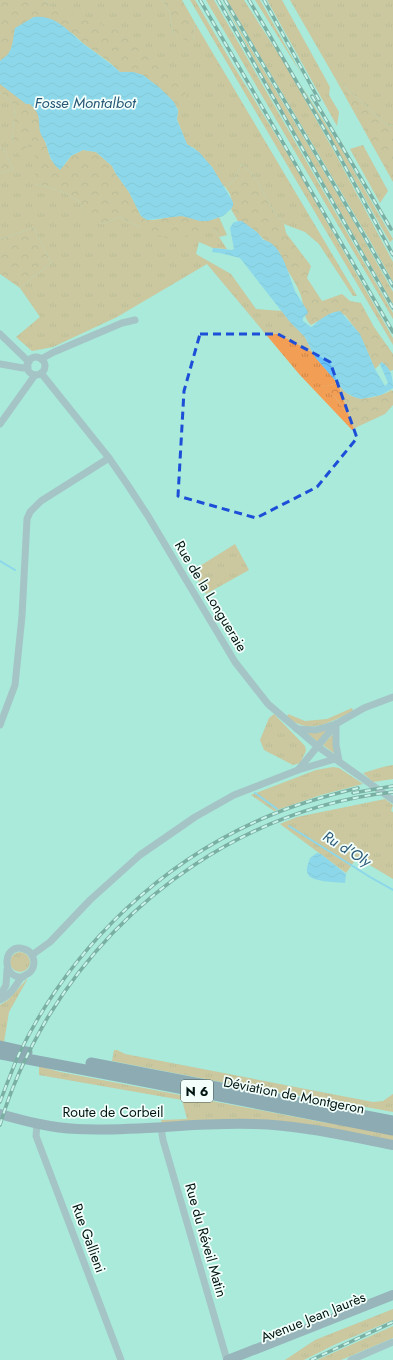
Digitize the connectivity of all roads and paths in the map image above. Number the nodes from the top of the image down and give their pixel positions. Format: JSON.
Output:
{"nodes":[{"id":1,"x":135,"y":320,"type":"dead end"},
{"id":2,"x":0,"y":334,"type":"edge"},
{"id":3,"x":41,"y":359,"type":"junction"},
{"id":4,"x":0,"y":364,"type":"edge"},
{"id":5,"x":28,"y":365,"type":"junction"},
{"id":6,"x":38,"y":374,"type":"junction"},
{"id":7,"x":0,"y":424,"type":"edge"},
{"id":8,"x":109,"y":458,"type":"junction"},
{"id":9,"x":393,"y":697,"type":"edge"},
{"id":10,"x":336,"y":724,"type":"junction"},
{"id":11,"x":0,"y":725,"type":"edge"},
{"id":12,"x":297,"y":729,"type":"junction"},
{"id":13,"x":317,"y":746,"type":"junction"},
{"id":14,"x":337,"y":760,"type":"junction"},
{"id":15,"x":298,"y":770,"type":"junction"},
{"id":16,"x":393,"y":800,"type":"edge"},
{"id":17,"x":32,"y":955,"type":"junction"},
{"id":18,"x":7,"y":970,"type":"junction"},
{"id":19,"x":23,"y":976,"type":"junction"},
{"id":20,"x":0,"y":996,"type":"edge"},
{"id":21,"x":0,"y":1000,"type":"edge"},
{"id":22,"x":0,"y":1046,"type":"edge"},
{"id":23,"x":0,"y":1054,"type":"edge"},
{"id":24,"x":0,"y":1114,"type":"edge"},
{"id":25,"x":393,"y":1123,"type":"edge"},
{"id":26,"x":37,"y":1124,"type":"junction"},
{"id":27,"x":161,"y":1127,"type":"junction"},
{"id":28,"x":393,"y":1145,"type":"edge"},
{"id":29,"x":393,"y":1295,"type":"edge"},
{"id":30,"x":393,"y":1301,"type":"edge"},
{"id":31,"x":393,"y":1342,"type":"edge"},
{"id":32,"x":121,"y":1360,"type":"edge"},
{"id":33,"x":228,"y":1360,"type":"edge"},
{"id":34,"x":243,"y":1360,"type":"edge"},
{"id":35,"x":351,"y":1360,"type":"edge"}],
"edges":[{"from":1,"to":3,"type":"street"},
{"from":2,"to":5,"type":"street"},
{"from":3,"to":5,"type":"street"},
{"from":3,"to":6,"type":"street"},
{"from":4,"to":5,"type":"street"},
{"from":5,"to":6,"type":"street"},
{"from":6,"to":7,"type":"street"},
{"from":6,"to":8,"type":"street","name":"Rue de la Longueraie"},
{"from":8,"to":11,"type":"street"},
{"from":8,"to":12,"type":"street","name":"Rue de la Longueraie"},
{"from":9,"to":10,"type":"street"},
{"from":10,"to":12,"type":"street"},
{"from":10,"to":13,"type":"street"},
{"from":10,"to":14,"type":"street"},
{"from":12,"to":13,"type":"street","name":"Rue de la Longueraie"},
{"from":13,"to":14,"type":"street","name":"Rue de la Longueraie"},
{"from":13,"to":15,"type":"street"},
{"from":14,"to":15,"type":"street"},
{"from":14,"to":16,"type":"street","name":"Rue de la Longueraie"},
{"from":15,"to":17,"type":"street"},
{"from":17,"to":18,"type":"street"},
{"from":17,"to":19,"type":"street"},
{"from":18,"to":19,"type":"street"},
{"from":18,"to":20,"type":"street"},
{"from":19,"to":21,"type":"street"},
{"from":22,"to":25,"type":"main road","name":"Déviation de Montgeron","number":"N 6"},
{"from":23,"to":25,"type":"main road","name":"Déviation de Montgeron","number":"N 6"},
{"from":24,"to":26,"type":"main road","name":"Route de Corbeil"},
{"from":26,"to":27,"type":"main road","name":"Route de Corbeil"},
{"from":26,"to":32,"type":"street","name":"Rue Gallieni"},
{"from":27,"to":28,"type":"main road","name":"Route de Corbeil"},
{"from":27,"to":33,"type":"street","name":"Rue du Réveil Matin"},
{"from":29,"to":33,"type":"main road"},
{"from":30,"to":34,"type":"main road","name":"Avenue Jean Jaurès"},
{"from":31,"to":35,"type":"street"}]}
